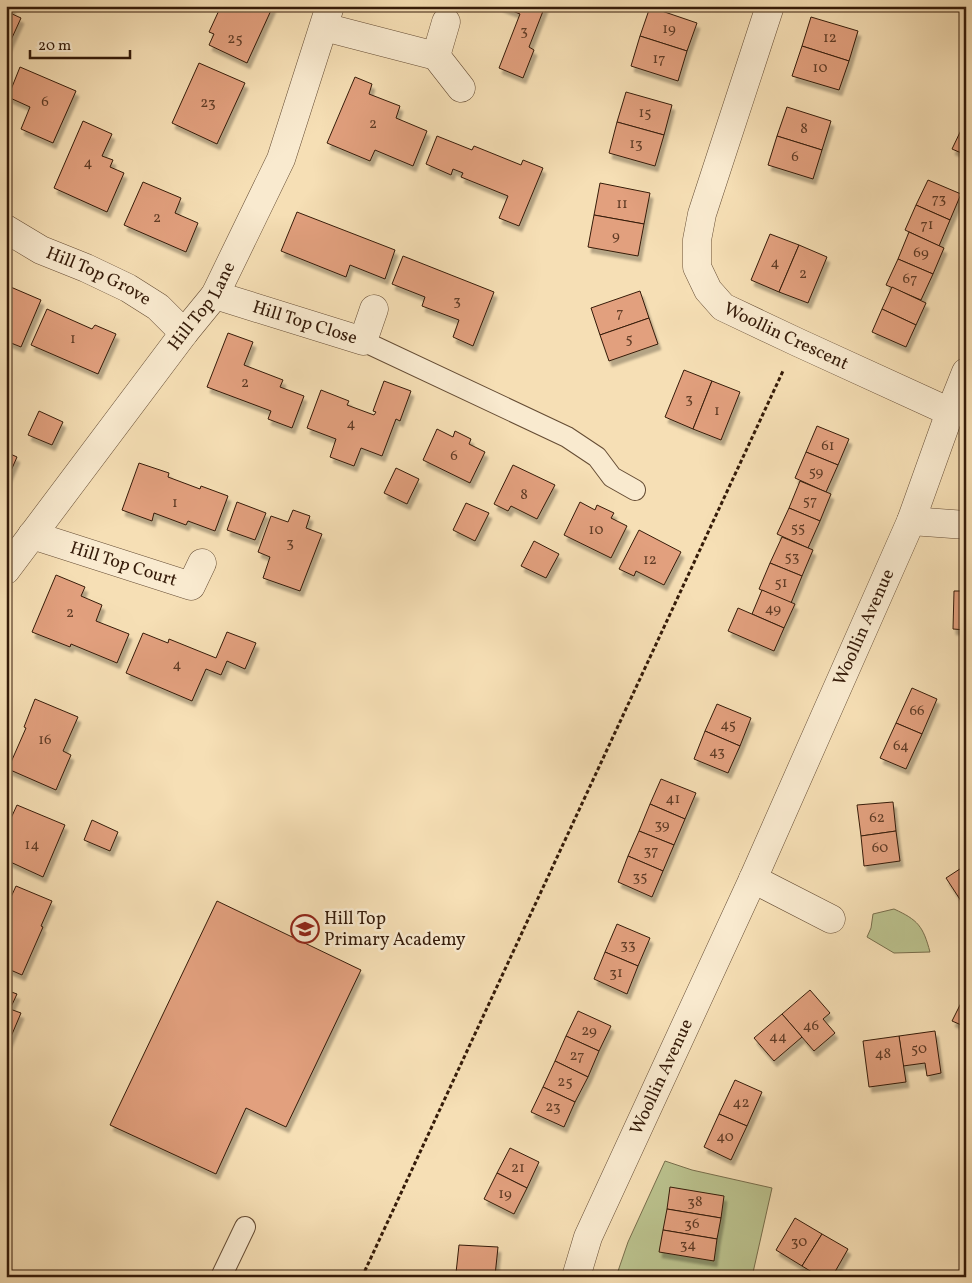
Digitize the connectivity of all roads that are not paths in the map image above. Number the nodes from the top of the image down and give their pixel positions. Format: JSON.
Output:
{"nodes":[{"id":1,"x":770,"y":6,"type":"edge"},
{"id":2,"x":327,"y":17,"type":"edge"},
{"id":3,"x":446,"y":22,"type":"dead end"},
{"id":4,"x":436,"y":56,"type":"junction"},
{"id":5,"x":461,"y":88,"type":"dead end"},
{"id":6,"x":6,"y":229,"type":"edge"},
{"id":7,"x":216,"y":295,"type":"junction"},
{"id":8,"x":374,"y":310,"type":"dead end"},
{"id":9,"x":184,"y":333,"type":"junction"},
{"id":10,"x":363,"y":341,"type":"junction"},
{"id":11,"x":966,"y":372,"type":"edge"},
{"id":12,"x":950,"y":412,"type":"junction"},
{"id":13,"x":634,"y":490,"type":"dead end"},
{"id":14,"x":911,"y":521,"type":"junction"},
{"id":15,"x":966,"y":524,"type":"edge"},
{"id":16,"x":32,"y":535,"type":"junction"},
{"id":17,"x":202,"y":562,"type":"dead end"},
{"id":18,"x":6,"y":570,"type":"edge"},
{"id":19,"x":753,"y":879,"type":"junction"},
{"id":20,"x":830,"y":919,"type":"dead end"},
{"id":21,"x":244,"y":1228,"type":"dead end"},
{"id":22,"x":221,"y":1277,"type":"edge"},
{"id":23,"x":576,"y":1277,"type":"edge"}],
"edges":[{"from":1,"to":12,"type":"street","name":"Woollin Crescent"},
{"from":2,"to":4,"type":"street"},
{"from":2,"to":7,"type":"street","name":"Hill Top Lane"},
{"from":3,"to":4,"type":"street"},
{"from":4,"to":5,"type":"street"},
{"from":6,"to":9,"type":"street","name":"Hill Top Grove"},
{"from":7,"to":9,"type":"street","name":"Hill Top Lane"},
{"from":7,"to":10,"type":"street","name":"Hill Top Close"},
{"from":8,"to":10,"type":"street","name":"Hill Top Close"},
{"from":9,"to":16,"type":"street","name":"Hill Top Lane"},
{"from":10,"to":13,"type":"lane"},
{"from":11,"to":12,"type":"street","name":"Woollin Avenue"},
{"from":12,"to":14,"type":"street","name":"Woollin Avenue"},
{"from":14,"to":15,"type":"street"},
{"from":14,"to":19,"type":"street","name":"Woollin Avenue"},
{"from":16,"to":17,"type":"street","name":"Hill Top Court"},
{"from":16,"to":18,"type":"street","name":"Hill Top Lane"},
{"from":19,"to":20,"type":"street"},
{"from":19,"to":23,"type":"street","name":"Woollin Avenue"},
{"from":21,"to":22,"type":"lane"}]}
